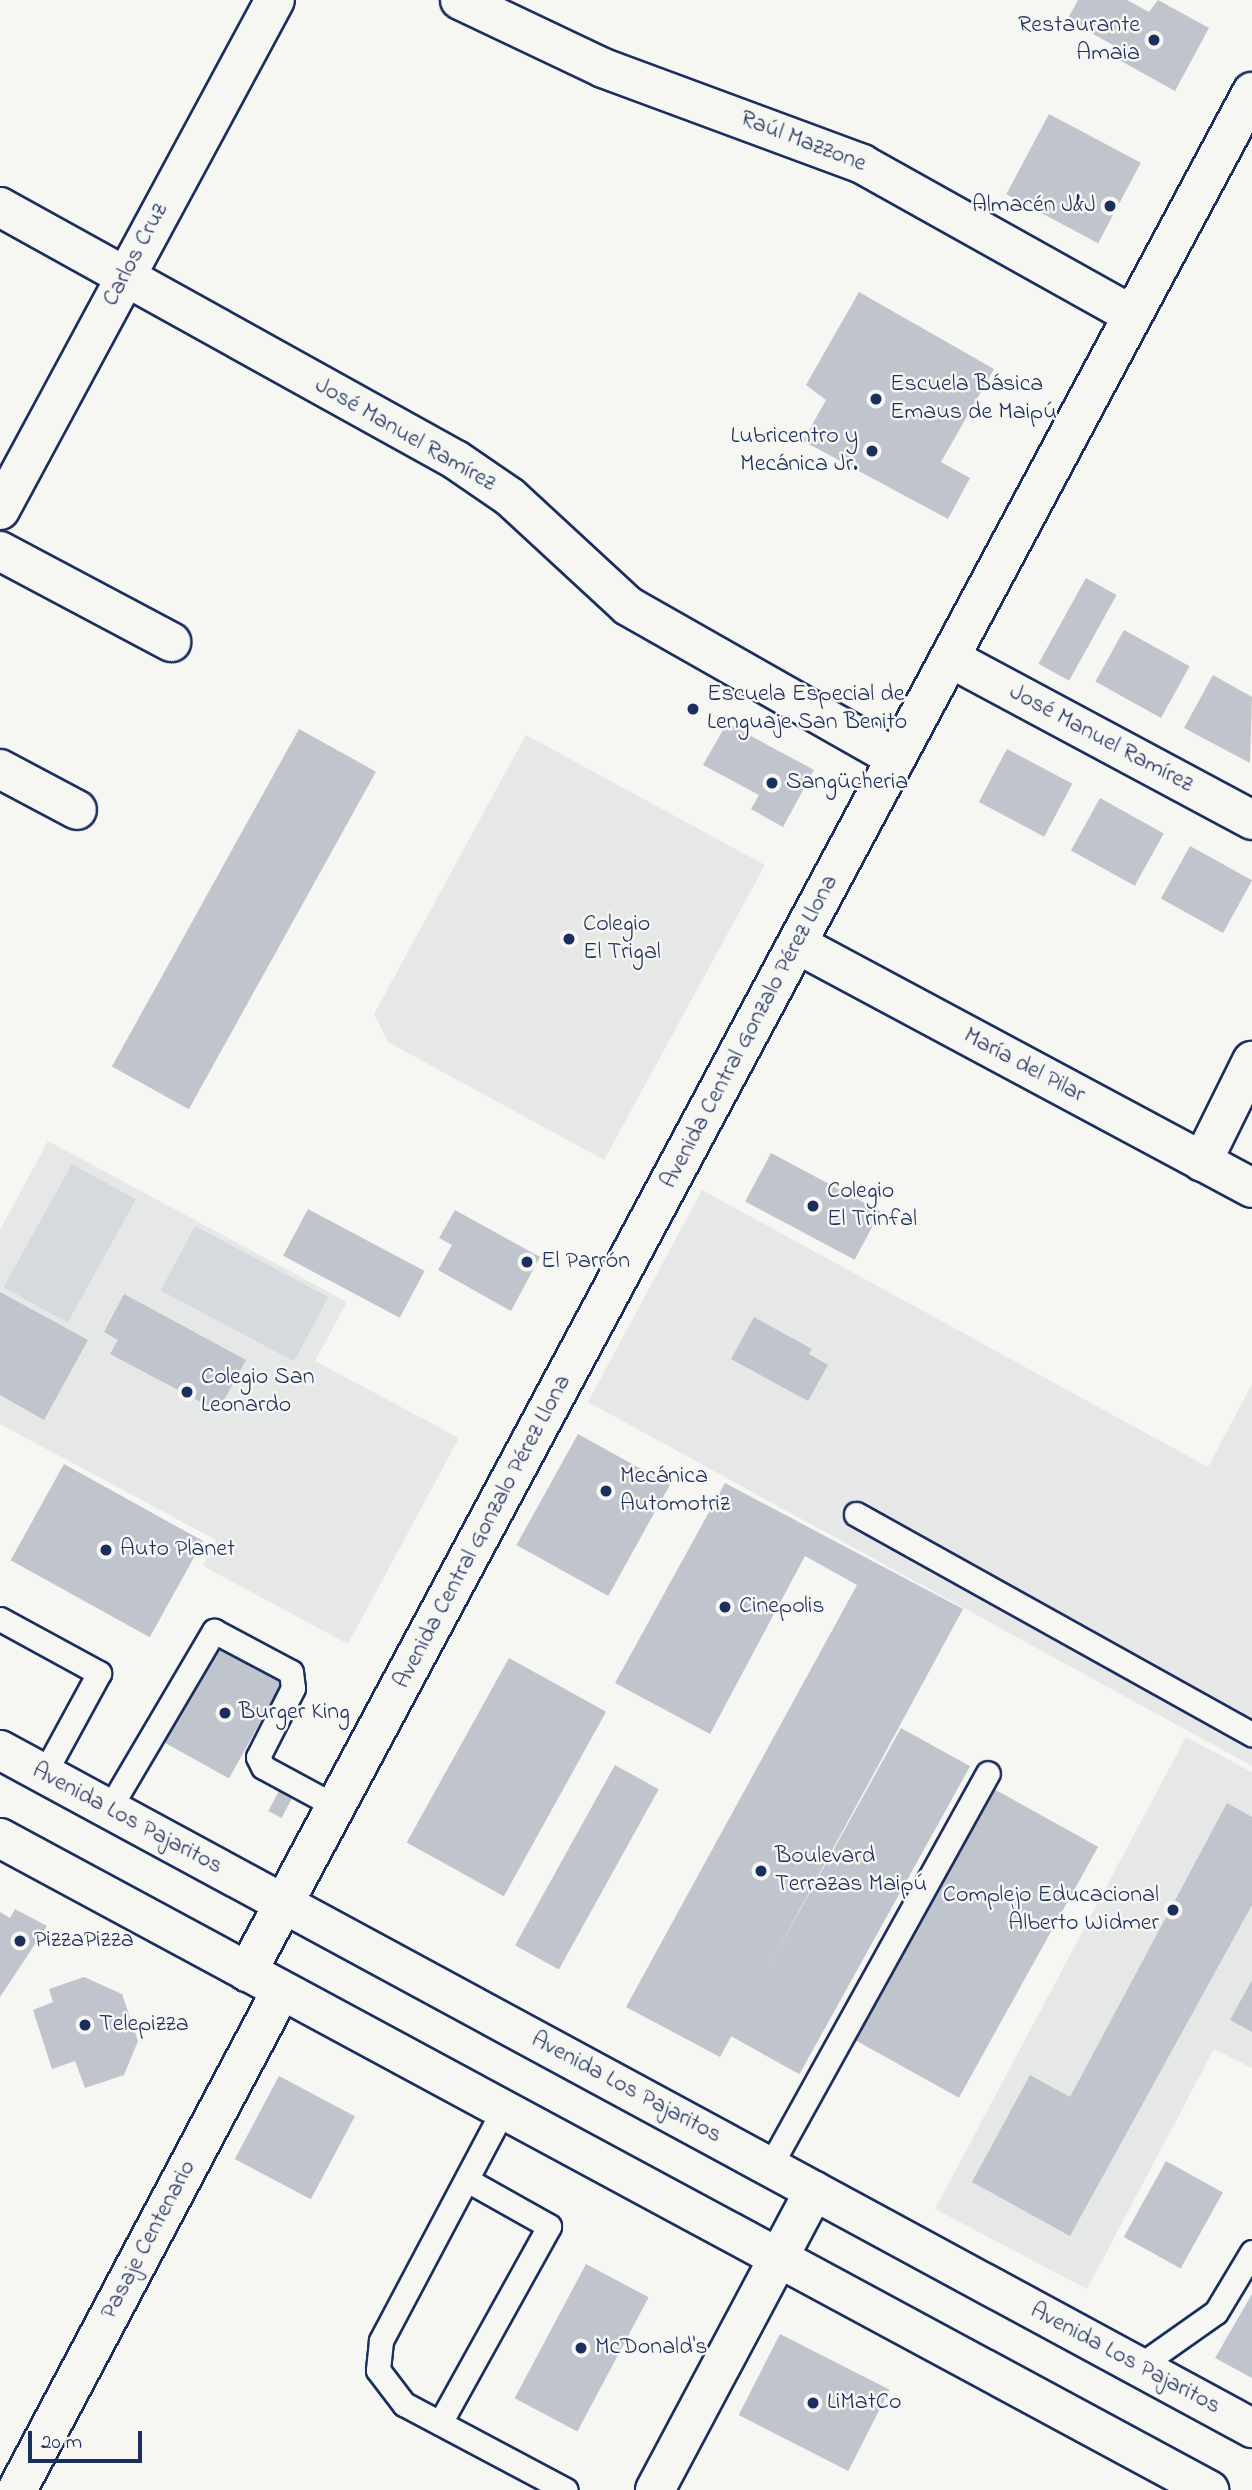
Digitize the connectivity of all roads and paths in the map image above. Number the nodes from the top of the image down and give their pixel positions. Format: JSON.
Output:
{"nodes":[{"id":1,"x":275,"y":0,"type":"edge"},
{"id":2,"x":460,"y":0,"type":"edge"},
{"id":3,"x":1252,"y":92,"type":"edge"},
{"id":4,"x":0,"y":207,"type":"edge"},
{"id":5,"x":124,"y":277,"type":"junction"},
{"id":6,"x":1132,"y":315,"type":"junction"},
{"id":7,"x":0,"y":510,"type":"edge"},
{"id":8,"x":0,"y":551,"type":"edge"},
{"id":9,"x":171,"y":642,"type":"dead end"},
{"id":10,"x":950,"y":658,"type":"junction"},
{"id":11,"x":897,"y":758,"type":"junction"},
{"id":12,"x":0,"y":769,"type":"edge"},
{"id":13,"x":77,"y":810,"type":"dead end"},
{"id":14,"x":1252,"y":820,"type":"edge"},
{"id":15,"x":797,"y":944,"type":"junction"},
{"id":16,"x":1252,"y":1061,"type":"edge"},
{"id":17,"x":1202,"y":1161,"type":"junction"},
{"id":18,"x":1252,"y":1188,"type":"edge"},
{"id":19,"x":856,"y":1514,"type":"dead end"},
{"id":20,"x":0,"y":1619,"type":"edge"},
{"id":21,"x":1252,"y":1734,"type":"edge"},
{"id":22,"x":0,"y":1750,"type":"edge"},
{"id":23,"x":988,"y":1773,"type":"dead end"},
{"id":24,"x":44,"y":1774,"type":"junction"},
{"id":25,"x":335,"y":1806,"type":"junction"},
{"id":26,"x":109,"y":1809,"type":"junction"},
{"id":27,"x":0,"y":1838,"type":"edge"},
{"id":28,"x":284,"y":1904,"type":"junction"},
{"id":29,"x":247,"y":1972,"type":"junction"},
{"id":30,"x":281,"y":1991,"type":"junction"},
{"id":31,"x":502,"y":2112,"type":"junction"},
{"id":32,"x":770,"y":2166,"type":"junction"},
{"id":33,"x":467,"y":2180,"type":"junction"},
{"id":34,"x":814,"y":2191,"type":"junction"},
{"id":35,"x":1252,"y":2252,"type":"edge"},
{"id":36,"x":777,"y":2261,"type":"junction"},
{"id":37,"x":1138,"y":2367,"type":"junction"},
{"id":38,"x":440,"y":2423,"type":"junction"},
{"id":39,"x":1252,"y":2428,"type":"edge"},
{"id":40,"x":17,"y":2490,"type":"edge"},
{"id":41,"x":566,"y":2490,"type":"edge"},
{"id":42,"x":654,"y":2490,"type":"edge"},
{"id":43,"x":1209,"y":2490,"type":"edge"}],
"edges":[{"from":1,"to":5,"type":"street","name":"Carlos Cruz"},
{"from":2,"to":6,"type":"street","name":"Raúl Mazzone"},
{"from":3,"to":6,"type":"street","name":"Avenida Central Gonzalo Pérez Llona"},
{"from":4,"to":5,"type":"street","name":"José Manuel Ramírez"},
{"from":5,"to":7,"type":"street","name":"Carlos Cruz"},
{"from":5,"to":11,"type":"street","name":"José Manuel Ramírez"},
{"from":6,"to":10,"type":"street","name":"Avenida Central Gonzalo Pérez Llona"},
{"from":8,"to":9,"type":"street"},
{"from":10,"to":11,"type":"street","name":"Avenida Central Gonzalo Pérez Llona"},
{"from":10,"to":14,"type":"street","name":"José Manuel Ramírez"},
{"from":11,"to":15,"type":"street","name":"Avenida Central Gonzalo Pérez Llona"},
{"from":12,"to":13,"type":"street"},
{"from":15,"to":17,"type":"street","name":"María del Pilar"},
{"from":15,"to":25,"type":"street","name":"Avenida Central Gonzalo Pérez Llona"},
{"from":16,"to":17,"type":"street"},
{"from":17,"to":18,"type":"street","name":"María del Pilar"},
{"from":19,"to":21,"type":"lane"},
{"from":20,"to":24,"type":"lane"},
{"from":22,"to":24,"type":"street","name":"Avenida Los Pajaritos"},
{"from":23,"to":32,"type":"lane"},
{"from":24,"to":26,"type":"street","name":"Avenida Los Pajaritos"},
{"from":25,"to":26,"type":"lane"},
{"from":25,"to":28,"type":"street","name":"Avenida Central Gonzalo Pérez Llona"},
{"from":26,"to":28,"type":"street","name":"Avenida Los Pajaritos"},
{"from":27,"to":29,"type":"street"},
{"from":28,"to":29,"type":"street","name":"Avenida Central Gonzalo Pérez Llona"},
{"from":28,"to":32,"type":"street","name":"Avenida Los Pajaritos"},
{"from":29,"to":30,"type":"street"},
{"from":30,"to":31,"type":"street"},
{"from":30,"to":40,"type":"street","name":"Pasaje Centenario"},
{"from":31,"to":33,"type":"lane"},
{"from":31,"to":36,"type":"street"},
{"from":32,"to":34,"type":"street","name":"Avenida Los Pajaritos"},
{"from":33,"to":38,"type":"lane"},
{"from":33,"to":38,"type":"lane"},
{"from":34,"to":36,"type":"street"},
{"from":34,"to":37,"type":"street","name":"Avenida Los Pajaritos"},
{"from":35,"to":37,"type":"lane"},
{"from":36,"to":42,"type":"street"},
{"from":36,"to":43,"type":"street"},
{"from":37,"to":39,"type":"street","name":"Avenida Los Pajaritos"},
{"from":38,"to":41,"type":"lane"}]}
